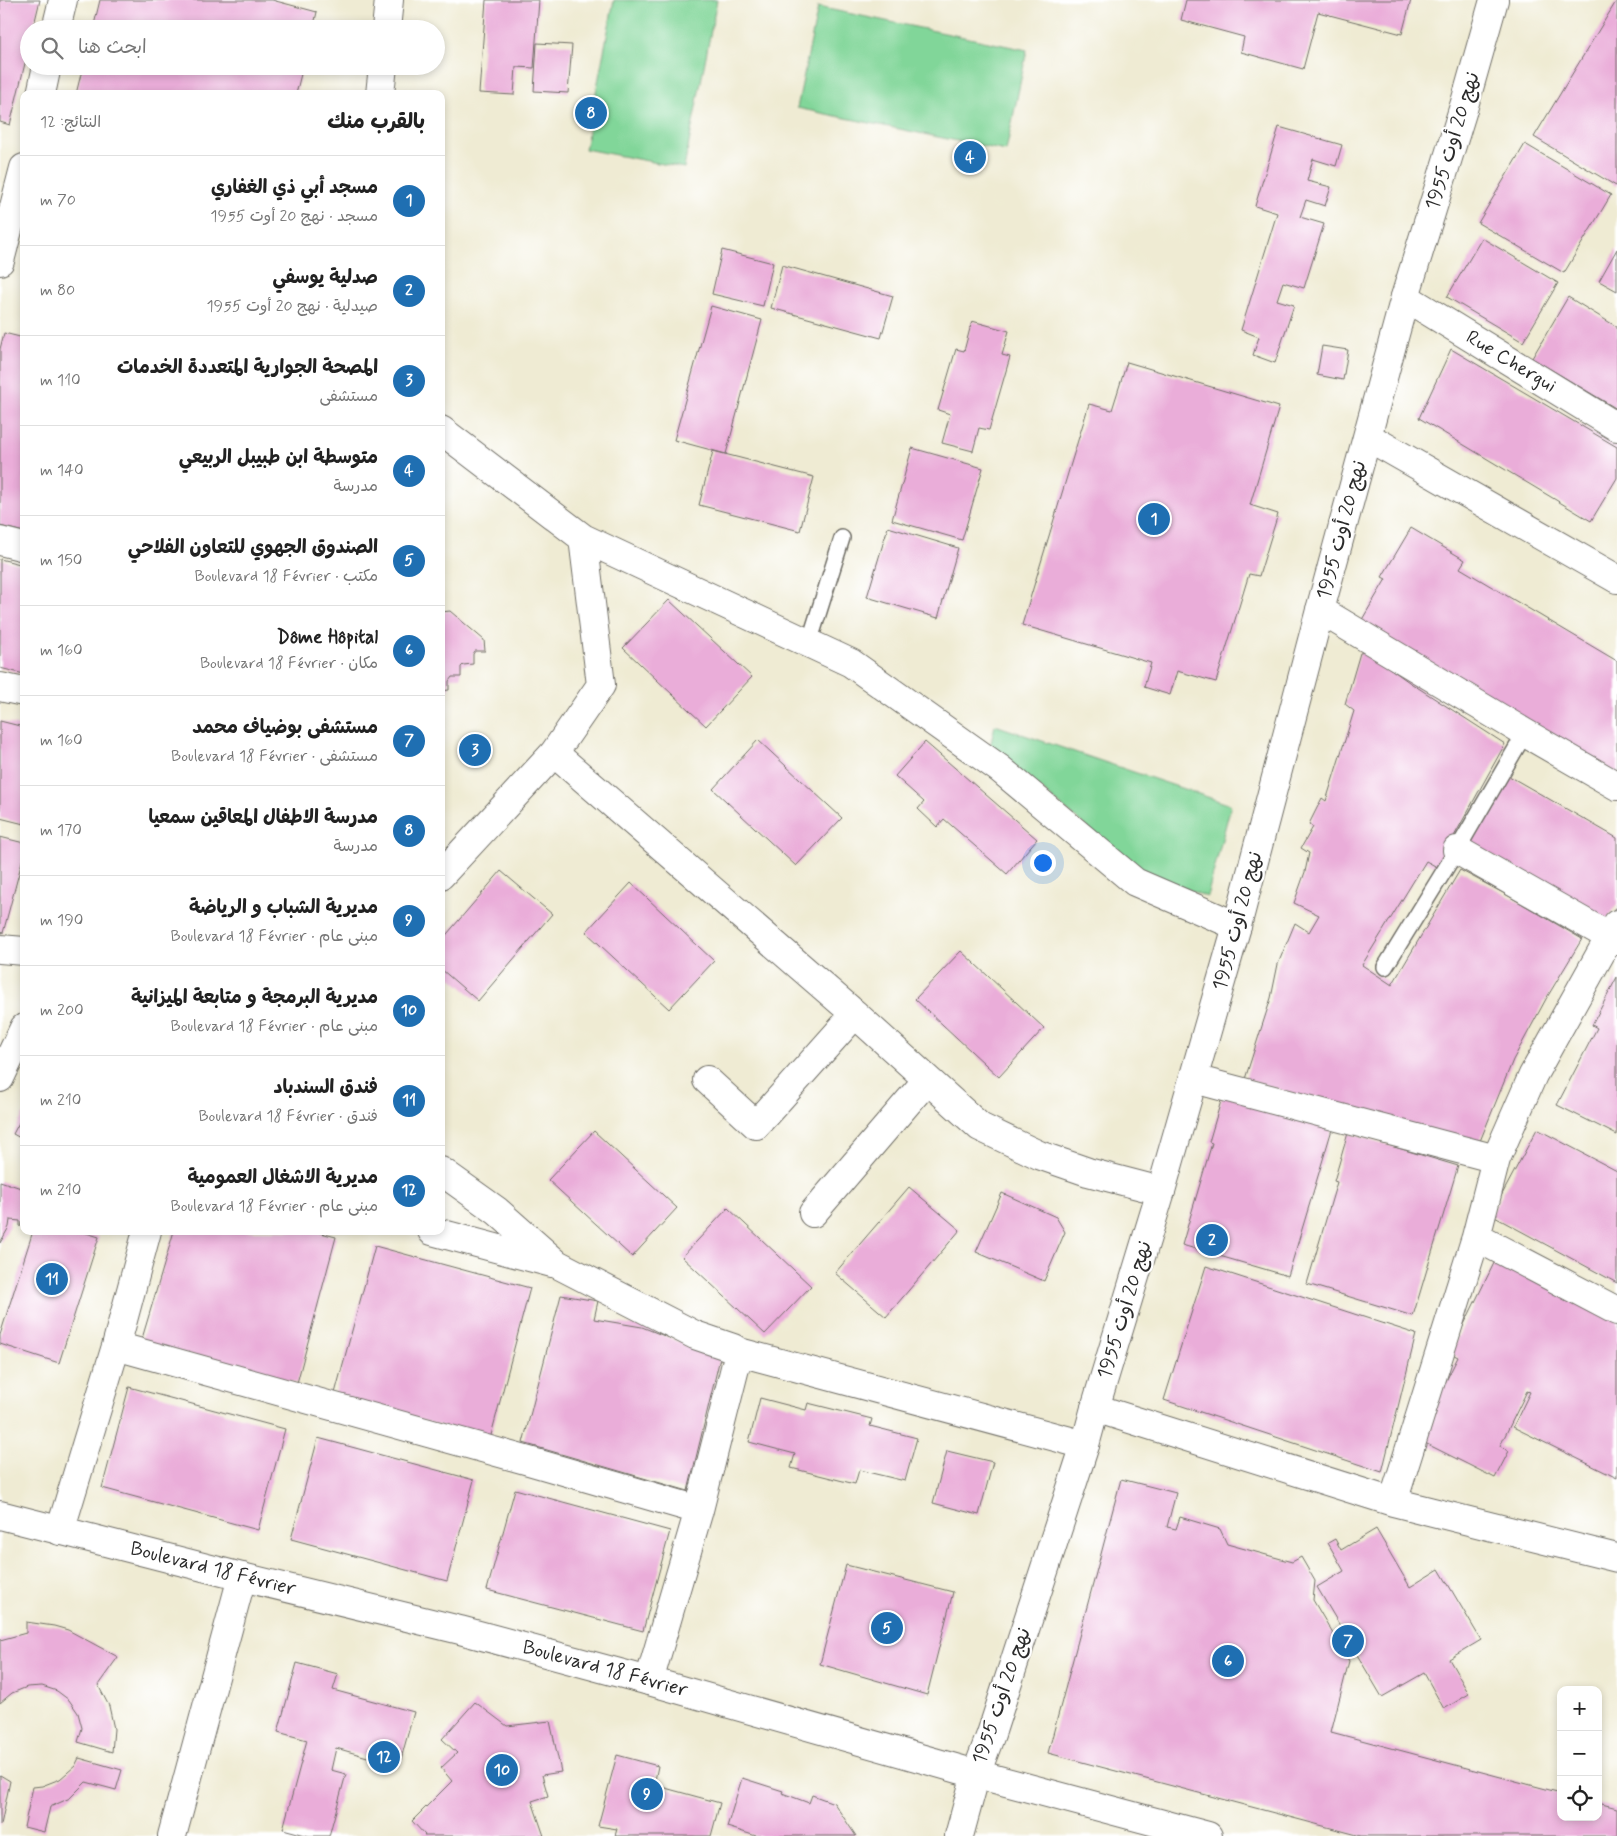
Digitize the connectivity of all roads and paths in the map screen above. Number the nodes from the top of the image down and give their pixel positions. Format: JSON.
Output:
{"nodes":[{"id":1,"x":63,"y":0,"type":"edge"},
{"id":2,"x":389,"y":0,"type":"edge"},
{"id":3,"x":1494,"y":0,"type":"edge"},
{"id":4,"x":58,"y":20,"type":"edge"},
{"id":5,"x":387,"y":20,"type":"edge"},
{"id":6,"x":45,"y":75,"type":"edge"},
{"id":7,"x":382,"y":75,"type":"edge"},
{"id":8,"x":42,"y":90,"type":"edge"},
{"id":9,"x":380,"y":90,"type":"edge"},
{"id":10,"x":0,"y":165,"type":"edge"},
{"id":11,"x":20,"y":169,"type":"edge"},
{"id":12,"x":20,"y":185,"type":"edge"},
{"id":13,"x":0,"y":261,"type":"edge"},
{"id":14,"x":1405,"y":297,"type":"junction"},
{"id":15,"x":1617,"y":427,"type":"edge"},
{"id":16,"x":445,"y":433,"type":"edge"},
{"id":17,"x":1368,"y":438,"type":"junction"},
{"id":18,"x":583,"y":538,"type":"junction"},
{"id":19,"x":842,"y":538,"type":"dead end"},
{"id":20,"x":0,"y":542,"type":"edge"},
{"id":21,"x":20,"y":546,"type":"edge"},
{"id":22,"x":1617,"y":579,"type":"edge"},
{"id":23,"x":1320,"y":610,"type":"junction"},
{"id":24,"x":809,"y":643,"type":"junction"},
{"id":25,"x":0,"y":686,"type":"edge"},
{"id":26,"x":20,"y":691,"type":"edge"},
{"id":27,"x":1525,"y":733,"type":"junction"},
{"id":28,"x":554,"y":753,"type":"junction"},
{"id":29,"x":1617,"y":786,"type":"edge"},
{"id":30,"x":1457,"y":850,"type":"junction"},
{"id":31,"x":445,"y":871,"type":"edge"},
{"id":32,"x":1237,"y":926,"type":"junction"},
{"id":33,"x":1615,"y":934,"type":"edge"},
{"id":34,"x":0,"y":949,"type":"edge"},
{"id":35,"x":20,"y":951,"type":"edge"},
{"id":36,"x":1385,"y":967,"type":"dead end"},
{"id":37,"x":855,"y":1014,"type":"junction"},
{"id":38,"x":20,"y":1036,"type":"edge"},
{"id":39,"x":0,"y":1078,"type":"edge"},
{"id":40,"x":1194,"y":1079,"type":"junction"},
{"id":41,"x":707,"y":1080,"type":"dead end"},
{"id":42,"x":927,"y":1080,"type":"junction"},
{"id":43,"x":1496,"y":1159,"type":"junction"},
{"id":44,"x":445,"y":1174,"type":"edge"},
{"id":45,"x":1161,"y":1190,"type":"junction"},
{"id":46,"x":814,"y":1213,"type":"dead end"},
{"id":47,"x":445,"y":1234,"type":"edge"},
{"id":48,"x":146,"y":1235,"type":"edge"},
{"id":49,"x":1476,"y":1238,"type":"junction"},
{"id":50,"x":557,"y":1264,"type":"junction"},
{"id":51,"x":1617,"y":1311,"type":"edge"},
{"id":52,"x":116,"y":1346,"type":"junction"},
{"id":53,"x":739,"y":1352,"type":"junction"},
{"id":54,"x":1095,"y":1408,"type":"junction"},
{"id":55,"x":1086,"y":1445,"type":"junction"},
{"id":56,"x":1393,"y":1502,"type":"junction"},
{"id":57,"x":699,"y":1510,"type":"junction"},
{"id":58,"x":0,"y":1515,"type":"edge"},
{"id":59,"x":60,"y":1531,"type":"junction"},
{"id":60,"x":1617,"y":1558,"type":"edge"},
{"id":61,"x":242,"y":1578,"type":"junction"},
{"id":62,"x":649,"y":1681,"type":"junction"},
{"id":63,"x":976,"y":1774,"type":"junction"},
{"id":64,"x":172,"y":1836,"type":"edge"},
{"id":65,"x":960,"y":1836,"type":"edge"},
{"id":66,"x":1208,"y":1836,"type":"edge"}],
"edges":[{"from":1,"to":4,"type":"street"},
{"from":2,"to":5,"type":"street"},
{"from":3,"to":14,"type":"street","name":"نهج 20 أوت 1955"},
{"from":6,"to":8,"type":"street"},
{"from":7,"to":9,"type":"street"},
{"from":10,"to":11,"type":"street"},
{"from":12,"to":13,"type":"street"},
{"from":14,"to":15,"type":"street","name":"Rue Chergui"},
{"from":14,"to":17,"type":"street","name":"نهج 20 أوت 1955"},
{"from":16,"to":18,"type":"street"},
{"from":17,"to":22,"type":"street"},
{"from":17,"to":23,"type":"street","name":"نهج 20 أوت 1955"},
{"from":18,"to":24,"type":"street"},
{"from":18,"to":28,"type":"street"},
{"from":19,"to":24,"type":"lane"},
{"from":20,"to":21,"type":"street"},
{"from":23,"to":27,"type":"street"},
{"from":23,"to":32,"type":"street","name":"نهج 20 أوت 1955"},
{"from":24,"to":32,"type":"street"},
{"from":25,"to":26,"type":"street"},
{"from":27,"to":29,"type":"street"},
{"from":27,"to":30,"type":"lane"},
{"from":28,"to":31,"type":"street"},
{"from":28,"to":37,"type":"street"},
{"from":30,"to":33,"type":"street"},
{"from":30,"to":36,"type":"lane"},
{"from":32,"to":40,"type":"street","name":"نهج 20 أوت 1955"},
{"from":33,"to":43,"type":"street"},
{"from":34,"to":35,"type":"street"},
{"from":37,"to":41,"type":"street"},
{"from":37,"to":42,"type":"street"},
{"from":38,"to":39,"type":"street"},
{"from":40,"to":43,"type":"street"},
{"from":40,"to":45,"type":"street","name":"نهج 20 أوت 1955"},
{"from":42,"to":45,"type":"street"},
{"from":42,"to":46,"type":"street"},
{"from":43,"to":49,"type":"street"},
{"from":44,"to":50,"type":"street"},
{"from":45,"to":54,"type":"street","name":"نهج 20 أوت 1955"},
{"from":47,"to":50,"type":"street"},
{"from":48,"to":52,"type":"street"},
{"from":49,"to":51,"type":"street"},
{"from":49,"to":56,"type":"street"},
{"from":50,"to":53,"type":"street"},
{"from":52,"to":57,"type":"street"},
{"from":52,"to":59,"type":"street"},
{"from":53,"to":55,"type":"street"},
{"from":53,"to":57,"type":"street"},
{"from":54,"to":55,"type":"street","name":"نهج 20 أوت 1955"},
{"from":54,"to":56,"type":"street"},
{"from":55,"to":63,"type":"street","name":"نهج 20 أوت 1955"},
{"from":56,"to":60,"type":"street"},
{"from":57,"to":62,"type":"street"},
{"from":58,"to":59,"type":"street","name":"Boulevard 18 Février"},
{"from":59,"to":61,"type":"street","name":"Boulevard 18 Février"},
{"from":61,"to":62,"type":"street","name":"Boulevard 18 Février"},
{"from":61,"to":64,"type":"street"},
{"from":62,"to":63,"type":"street","name":"Boulevard 18 Février"},
{"from":63,"to":65,"type":"street","name":"نهج 20 أوت 1955"},
{"from":63,"to":66,"type":"street","name":"Boulevard 18 Février"}]}
